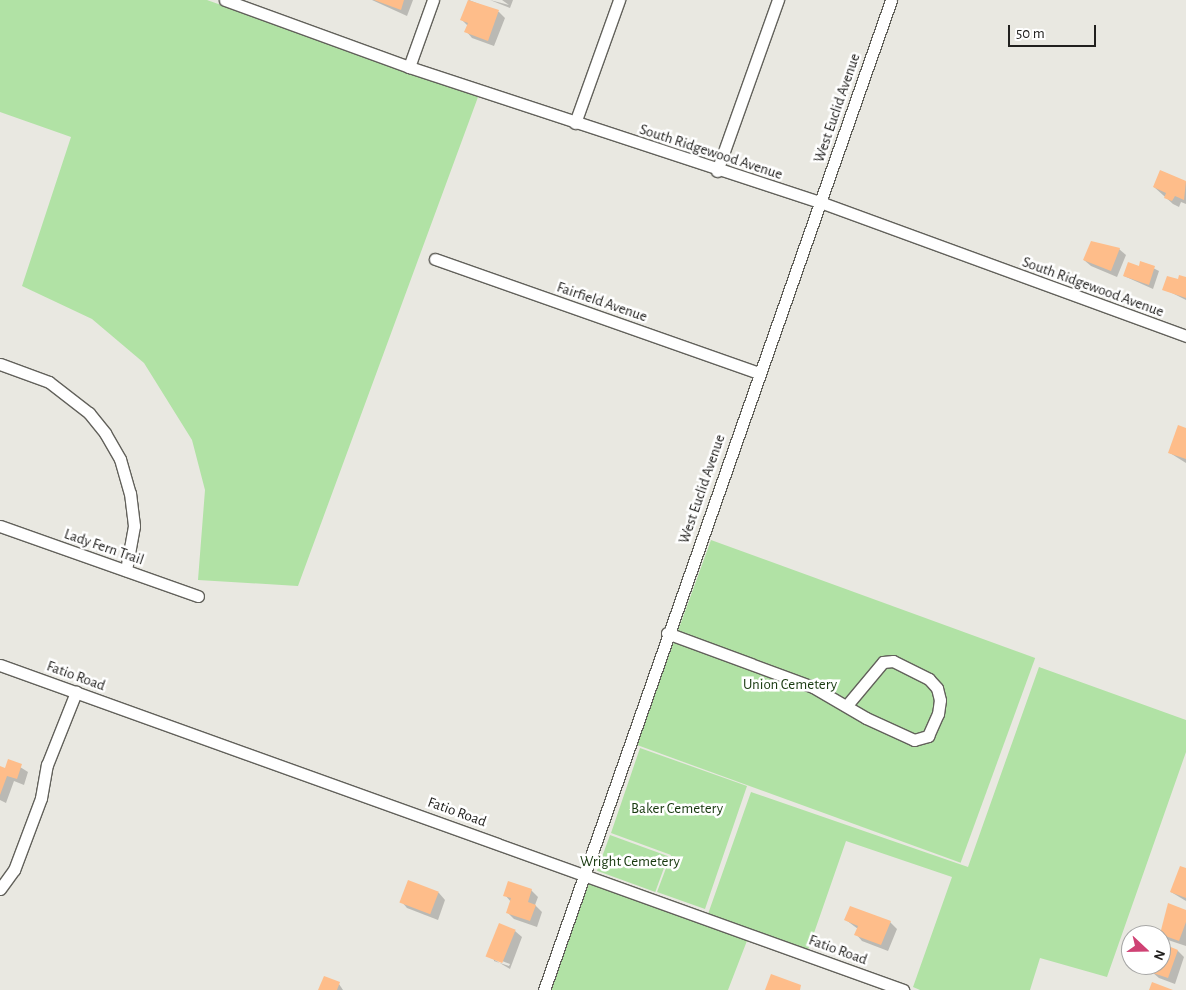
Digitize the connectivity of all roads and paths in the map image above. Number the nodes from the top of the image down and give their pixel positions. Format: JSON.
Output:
{"nodes":[{"id":1,"x":225,"y":0,"type":"edge"},
{"id":2,"x":433,"y":0,"type":"edge"},
{"id":3,"x":620,"y":0,"type":"edge"},
{"id":4,"x":778,"y":0,"type":"edge"},
{"id":5,"x":891,"y":0,"type":"edge"},
{"id":6,"x":409,"y":67,"type":"junction"},
{"id":7,"x":576,"y":123,"type":"junction"},
{"id":8,"x":717,"y":171,"type":"junction"},
{"id":9,"x":820,"y":202,"type":"junction"},
{"id":10,"x":435,"y":259,"type":"dead end"},
{"id":11,"x":1186,"y":336,"type":"edge"},
{"id":12,"x":0,"y":364,"type":"edge"},
{"id":13,"x":758,"y":373,"type":"junction"},
{"id":14,"x":0,"y":526,"type":"edge"},
{"id":15,"x":126,"y":570,"type":"junction"},
{"id":16,"x":198,"y":596,"type":"dead end"},
{"id":17,"x":667,"y":634,"type":"junction"},
{"id":18,"x":0,"y":665,"type":"edge"},
{"id":19,"x":76,"y":692,"type":"junction"},
{"id":20,"x":847,"y":705,"type":"junction"},
{"id":21,"x":585,"y":874,"type":"junction"},
{"id":22,"x":0,"y":889,"type":"edge"},
{"id":23,"x":544,"y":990,"type":"edge"},
{"id":24,"x":903,"y":990,"type":"edge"}],
"edges":[{"from":1,"to":6,"type":"street","name":"South Ridgewood Avenue"},
{"from":2,"to":6,"type":"street"},
{"from":3,"to":7,"type":"street"},
{"from":4,"to":8,"type":"street"},
{"from":5,"to":9,"type":"street","name":"West Euclid Avenue"},
{"from":6,"to":7,"type":"street","name":"South Ridgewood Avenue"},
{"from":7,"to":8,"type":"street","name":"South Ridgewood Avenue"},
{"from":8,"to":9,"type":"street","name":"South Ridgewood Avenue"},
{"from":9,"to":11,"type":"street","name":"South Ridgewood Avenue"},
{"from":9,"to":13,"type":"street","name":"West Euclid Avenue"},
{"from":10,"to":13,"type":"street","name":"Fairfield Avenue"},
{"from":12,"to":15,"type":"street"},
{"from":13,"to":17,"type":"street","name":"West Euclid Avenue"},
{"from":14,"to":15,"type":"street","name":"Lady Fern Trail"},
{"from":15,"to":16,"type":"street","name":"Lady Fern Trail"},
{"from":17,"to":20,"type":"street"},
{"from":17,"to":21,"type":"street","name":"West Euclid Avenue"},
{"from":18,"to":19,"type":"street","name":"Fatio Road"},
{"from":19,"to":21,"type":"street","name":"Fatio Road"},
{"from":19,"to":22,"type":"street"},
{"from":20,"to":20,"type":"street"},
{"from":21,"to":23,"type":"street","name":"West Euclid Avenue"},
{"from":21,"to":24,"type":"street","name":"Fatio Road"}]}
